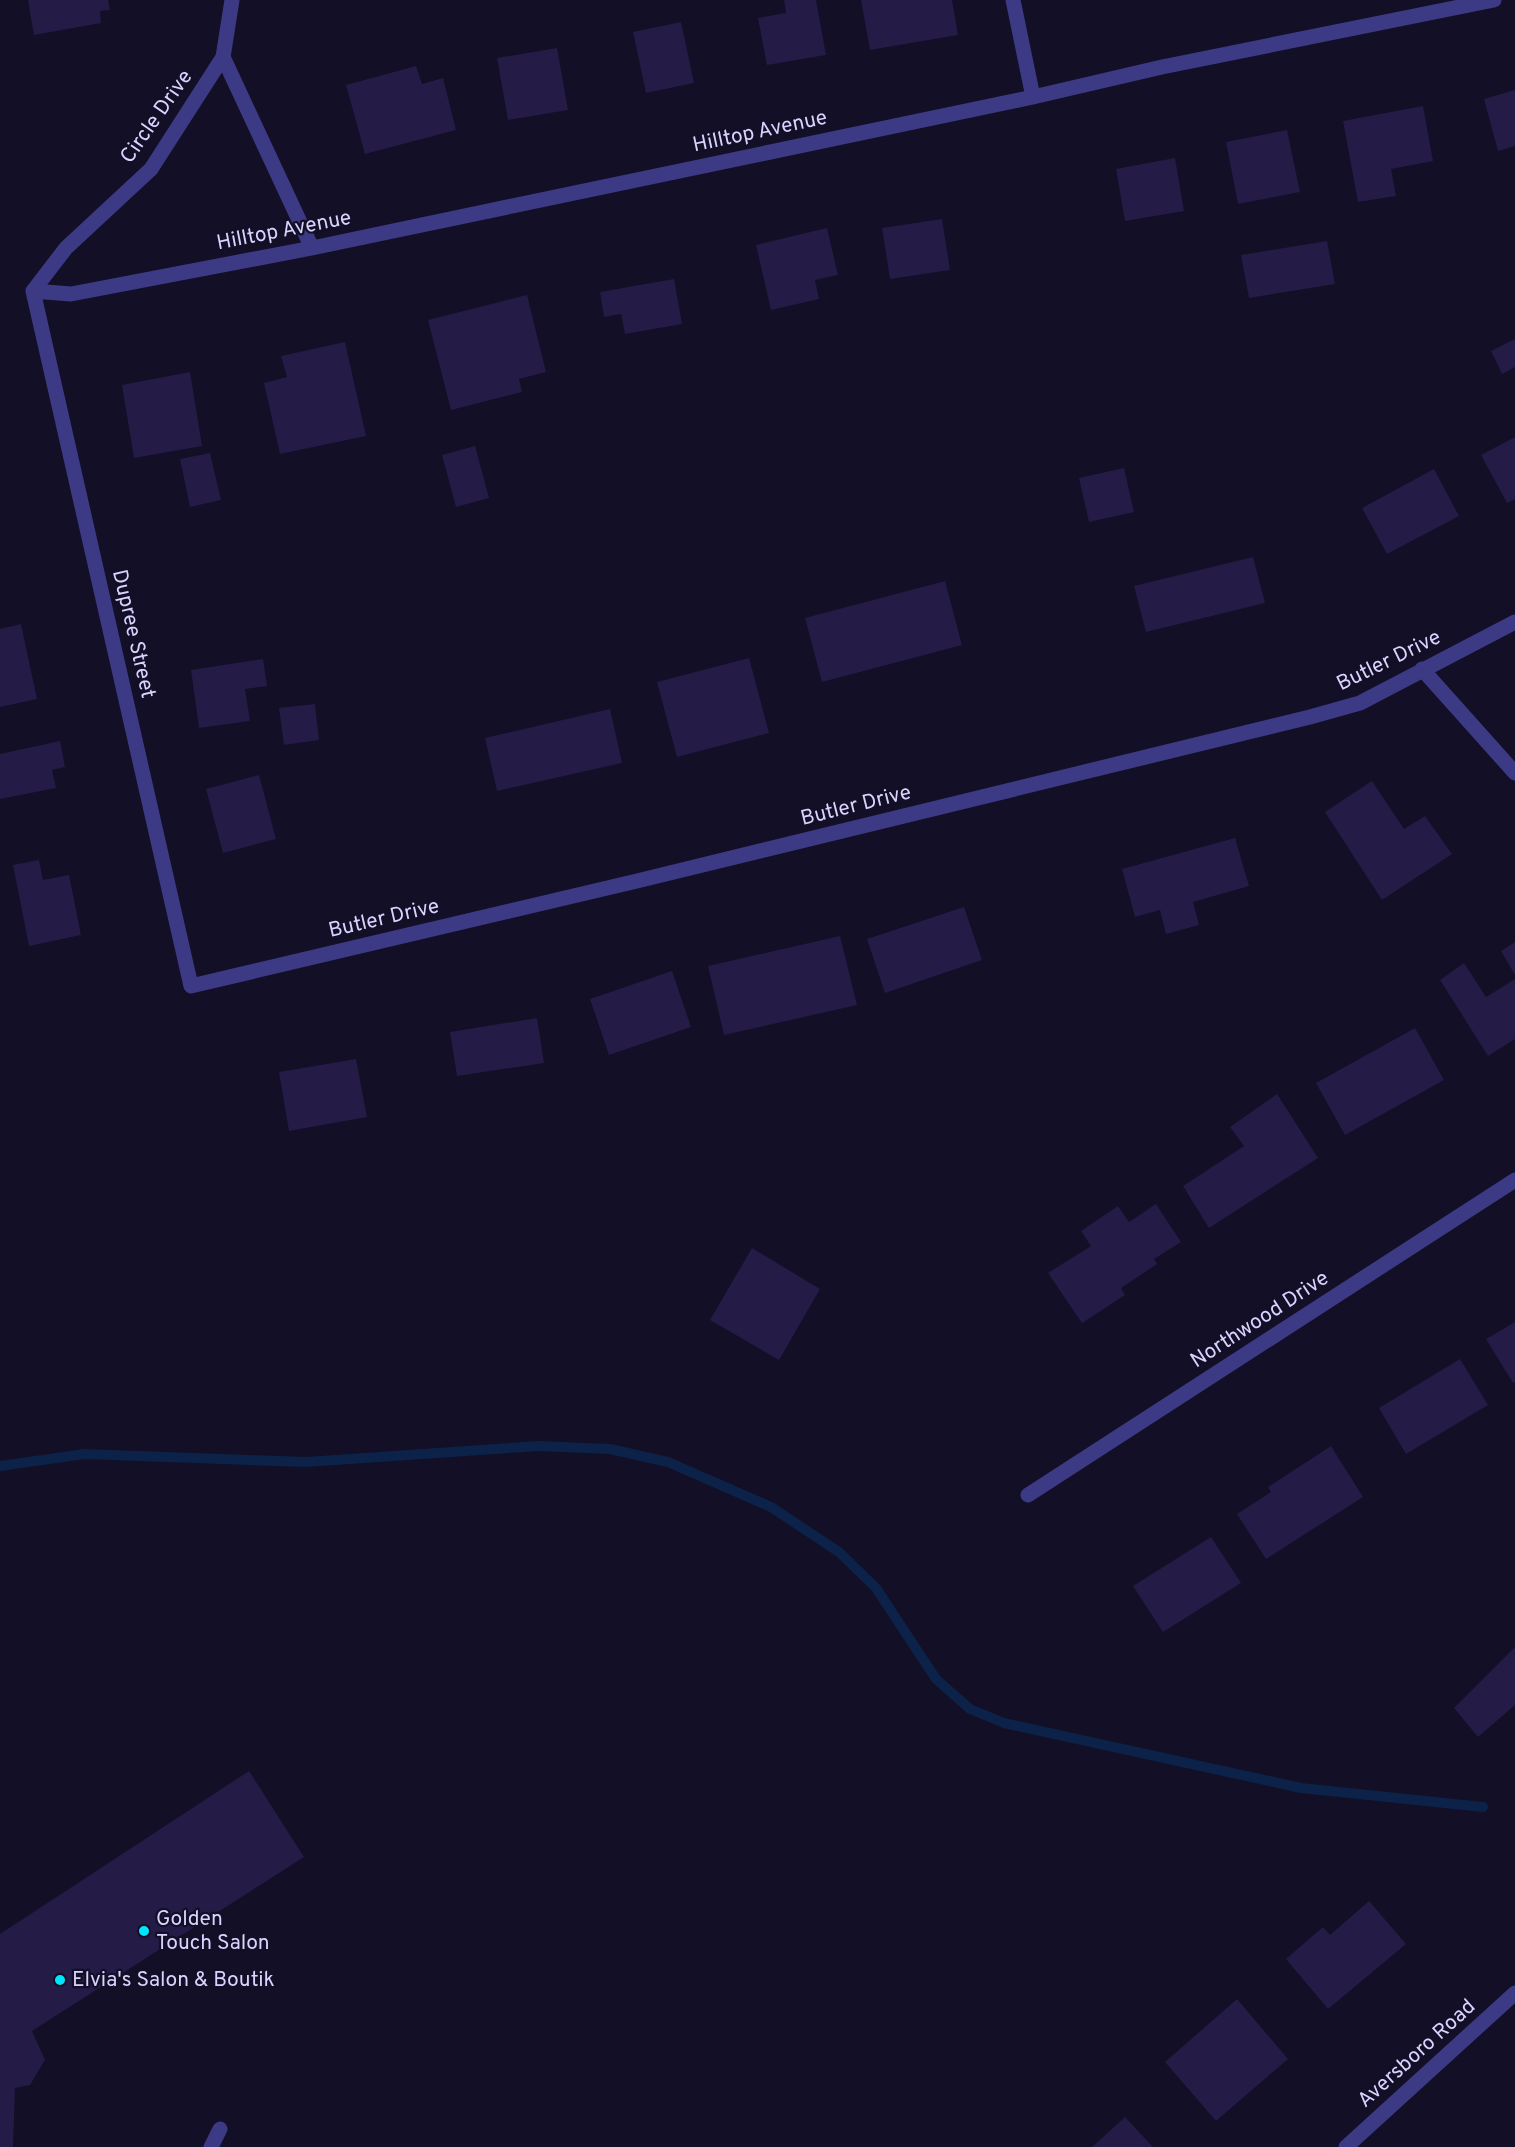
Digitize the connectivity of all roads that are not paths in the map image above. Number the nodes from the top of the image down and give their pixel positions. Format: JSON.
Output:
{"nodes":[{"id":1,"x":232,"y":0,"type":"edge"},
{"id":2,"x":1013,"y":0,"type":"edge"},
{"id":3,"x":1494,"y":0,"type":"edge"},
{"id":4,"x":223,"y":57,"type":"junction"},
{"id":5,"x":1033,"y":97,"type":"junction"},
{"id":6,"x":312,"y":248,"type":"junction"},
{"id":7,"x":33,"y":291,"type":"junction"},
{"id":8,"x":1515,"y":622,"type":"edge"},
{"id":9,"x":1422,"y":669,"type":"junction"},
{"id":10,"x":1515,"y":773,"type":"edge"},
{"id":11,"x":191,"y":986,"type":"joint"},
{"id":12,"x":1515,"y":1180,"type":"edge"},
{"id":13,"x":1028,"y":1495,"type":"dead end"},
{"id":14,"x":1515,"y":1993,"type":"edge"},
{"id":15,"x":220,"y":2129,"type":"dead end"},
{"id":16,"x":211,"y":2147,"type":"edge"},
{"id":17,"x":1346,"y":2147,"type":"edge"}],
"edges":[{"from":1,"to":4,"type":"street","name":"Circle Drive"},
{"from":2,"to":5,"type":"street"},
{"from":3,"to":5,"type":"street","name":"Hilltop Avenue"},
{"from":4,"to":6,"type":"street"},
{"from":4,"to":7,"type":"street","name":"Circle Drive"},
{"from":5,"to":6,"type":"street","name":"Hilltop Avenue"},
{"from":6,"to":7,"type":"street","name":"Hilltop Avenue"},
{"from":7,"to":11,"type":"street","name":"Dupree Street"},
{"from":8,"to":9,"type":"street","name":"Butler Drive"},
{"from":9,"to":10,"type":"street"},
{"from":9,"to":11,"type":"street","name":"Butler Drive"},
{"from":12,"to":13,"type":"street","name":"Northwood Drive"},
{"from":14,"to":17,"type":"street","name":"Aversboro Road"},
{"from":15,"to":16,"type":"street"}]}
